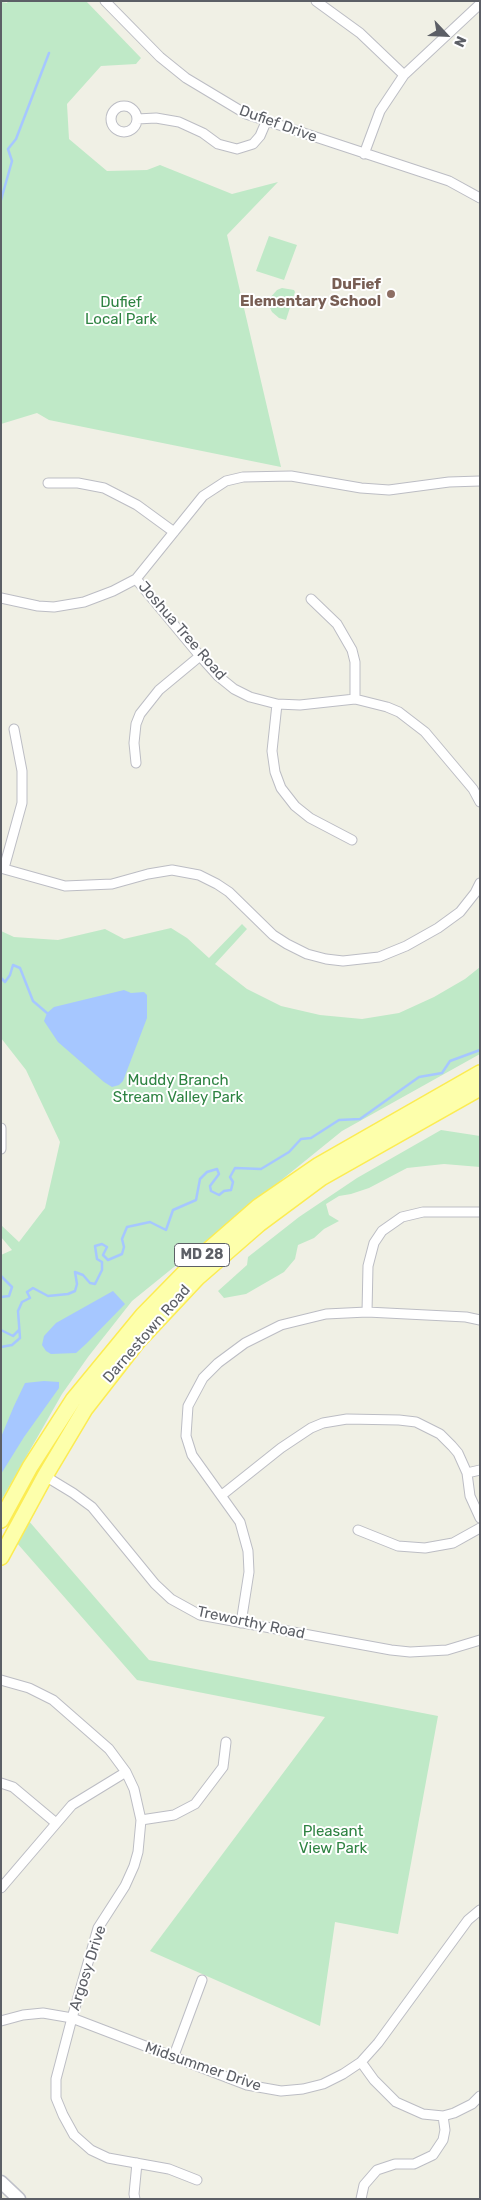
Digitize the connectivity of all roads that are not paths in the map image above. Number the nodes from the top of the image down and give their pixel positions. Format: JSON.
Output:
{"nodes":[{"id":1,"x":105,"y":1,"type":"edge"},
{"id":2,"x":316,"y":1,"type":"edge"},
{"id":3,"x":480,"y":4,"type":"edge"},
{"id":4,"x":404,"y":75,"type":"junction"},
{"id":5,"x":137,"y":119,"type":"dead end"},
{"id":6,"x":266,"y":122,"type":"junction"},
{"id":7,"x":364,"y":154,"type":"junction"},
{"id":8,"x":479,"y":194,"type":"edge"},
{"id":9,"x":480,"y":481,"type":"edge"},
{"id":10,"x":48,"y":482,"type":"dead end"},
{"id":11,"x":174,"y":532,"type":"junction"},
{"id":12,"x":136,"y":578,"type":"junction"},
{"id":13,"x":1,"y":598,"type":"edge"},
{"id":14,"x":311,"y":599,"type":"dead end"},
{"id":15,"x":200,"y":656,"type":"junction"},
{"id":16,"x":355,"y":699,"type":"junction"},
{"id":17,"x":277,"y":704,"type":"junction"},
{"id":18,"x":14,"y":728,"type":"dead end"},
{"id":19,"x":136,"y":763,"type":"dead end"},
{"id":20,"x":480,"y":802,"type":"edge"},
{"id":21,"x":352,"y":840,"type":"dead end"},
{"id":22,"x":2,"y":868,"type":"edge"},
{"id":23,"x":480,"y":883,"type":"edge"},
{"id":24,"x":480,"y":1073,"type":"edge"},
{"id":25,"x":480,"y":1088,"type":"edge"},
{"id":26,"x":1,"y":1128,"type":"edge"},
{"id":27,"x":1,"y":1149,"type":"edge"},
{"id":28,"x":480,"y":1212,"type":"edge"},
{"id":29,"x":367,"y":1312,"type":"junction"},
{"id":30,"x":480,"y":1320,"type":"edge"},
{"id":31,"x":480,"y":1470,"type":"edge"},
{"id":32,"x":467,"y":1474,"type":"junction"},
{"id":33,"x":44,"y":1476,"type":"junction"},
{"id":34,"x":222,"y":1495,"type":"junction"},
{"id":35,"x":480,"y":1518,"type":"edge"},
{"id":36,"x":1,"y":1520,"type":"edge"},
{"id":37,"x":480,"y":1528,"type":"edge"},
{"id":38,"x":358,"y":1530,"type":"dead end"},
{"id":39,"x":1,"y":1557,"type":"edge"},
{"id":40,"x":242,"y":1623,"type":"junction"},
{"id":41,"x":480,"y":1640,"type":"edge"},
{"id":42,"x":1,"y":1680,"type":"edge"},
{"id":43,"x":226,"y":1742,"type":"dead end"},
{"id":44,"x":126,"y":1772,"type":"junction"},
{"id":45,"x":1,"y":1783,"type":"edge"},
{"id":46,"x":141,"y":1820,"type":"junction"},
{"id":47,"x":56,"y":1823,"type":"junction"},
{"id":48,"x":1,"y":1888,"type":"edge"},
{"id":49,"x":480,"y":1910,"type":"edge"},
{"id":50,"x":202,"y":1980,"type":"dead end"},
{"id":51,"x":72,"y":2018,"type":"junction"},
{"id":52,"x":1,"y":2022,"type":"edge"},
{"id":53,"x":173,"y":2058,"type":"junction"},
{"id":54,"x":361,"y":2062,"type":"junction"},
{"id":55,"x":480,"y":2096,"type":"edge"},
{"id":56,"x":443,"y":2116,"type":"junction"},
{"id":57,"x":137,"y":2163,"type":"junction"},
{"id":58,"x":197,"y":2180,"type":"dead end"},
{"id":59,"x":1,"y":2182,"type":"edge"},
{"id":60,"x":19,"y":2199,"type":"edge"},
{"id":61,"x":135,"y":2199,"type":"edge"},
{"id":62,"x":361,"y":2199,"type":"edge"}],
"edges":[{"from":1,"to":6,"type":"street","name":"Dufief Drive"},
{"from":2,"to":4,"type":"street"},
{"from":3,"to":4,"type":"street"},
{"from":4,"to":7,"type":"street"},
{"from":5,"to":6,"type":"street"},
{"from":6,"to":7,"type":"street","name":"Dufief Drive"},
{"from":7,"to":8,"type":"street","name":"Dufief Drive"},
{"from":9,"to":11,"type":"street"},
{"from":10,"to":11,"type":"street"},
{"from":11,"to":12,"type":"street"},
{"from":12,"to":13,"type":"street"},
{"from":12,"to":15,"type":"street","name":"Joshua Tree Road"},
{"from":14,"to":16,"type":"street"},
{"from":15,"to":17,"type":"street","name":"Joshua Tree Road"},
{"from":15,"to":19,"type":"street"},
{"from":16,"to":17,"type":"street","name":"Joshua Tree Road"},
{"from":16,"to":20,"type":"street","name":"Joshua Tree Road"},
{"from":17,"to":21,"type":"street"},
{"from":18,"to":22,"type":"street"},
{"from":22,"to":23,"type":"street"},
{"from":24,"to":36,"type":"main road","name":"Darnestown Road","number":"MD 28"},
{"from":25,"to":33,"type":"main road","name":"Darnestown Road","number":"MD 28"},
{"from":26,"to":27,"type":"street"},
{"from":28,"to":29,"type":"street"},
{"from":29,"to":30,"type":"street"},
{"from":29,"to":34,"type":"street"},
{"from":31,"to":32,"type":"street"},
{"from":32,"to":34,"type":"street"},
{"from":32,"to":35,"type":"street"},
{"from":33,"to":39,"type":"main road","name":"Darnestown Road","number":"MD 28"},
{"from":33,"to":40,"type":"street","name":"Treworthy Road"},
{"from":34,"to":40,"type":"street"},
{"from":37,"to":38,"type":"street"},
{"from":40,"to":41,"type":"street","name":"Treworthy Road"},
{"from":42,"to":44,"type":"street","name":"Argosy Drive"},
{"from":43,"to":46,"type":"street"},
{"from":44,"to":46,"type":"street","name":"Argosy Drive"},
{"from":44,"to":47,"type":"street"},
{"from":45,"to":47,"type":"street"},
{"from":46,"to":51,"type":"street","name":"Argosy Drive"},
{"from":47,"to":48,"type":"street"},
{"from":49,"to":54,"type":"street","name":"Midsummer Drive"},
{"from":50,"to":53,"type":"street"},
{"from":51,"to":52,"type":"street","name":"Midsummer Drive"},
{"from":51,"to":53,"type":"street","name":"Midsummer Drive"},
{"from":51,"to":57,"type":"street","name":"Argosy Drive"},
{"from":53,"to":54,"type":"street","name":"Midsummer Drive"},
{"from":54,"to":56,"type":"street"},
{"from":55,"to":56,"type":"street"},
{"from":56,"to":62,"type":"street"},
{"from":57,"to":58,"type":"street","name":"Argosy Drive"},
{"from":57,"to":61,"type":"street"},
{"from":59,"to":60,"type":"main road"}]}
